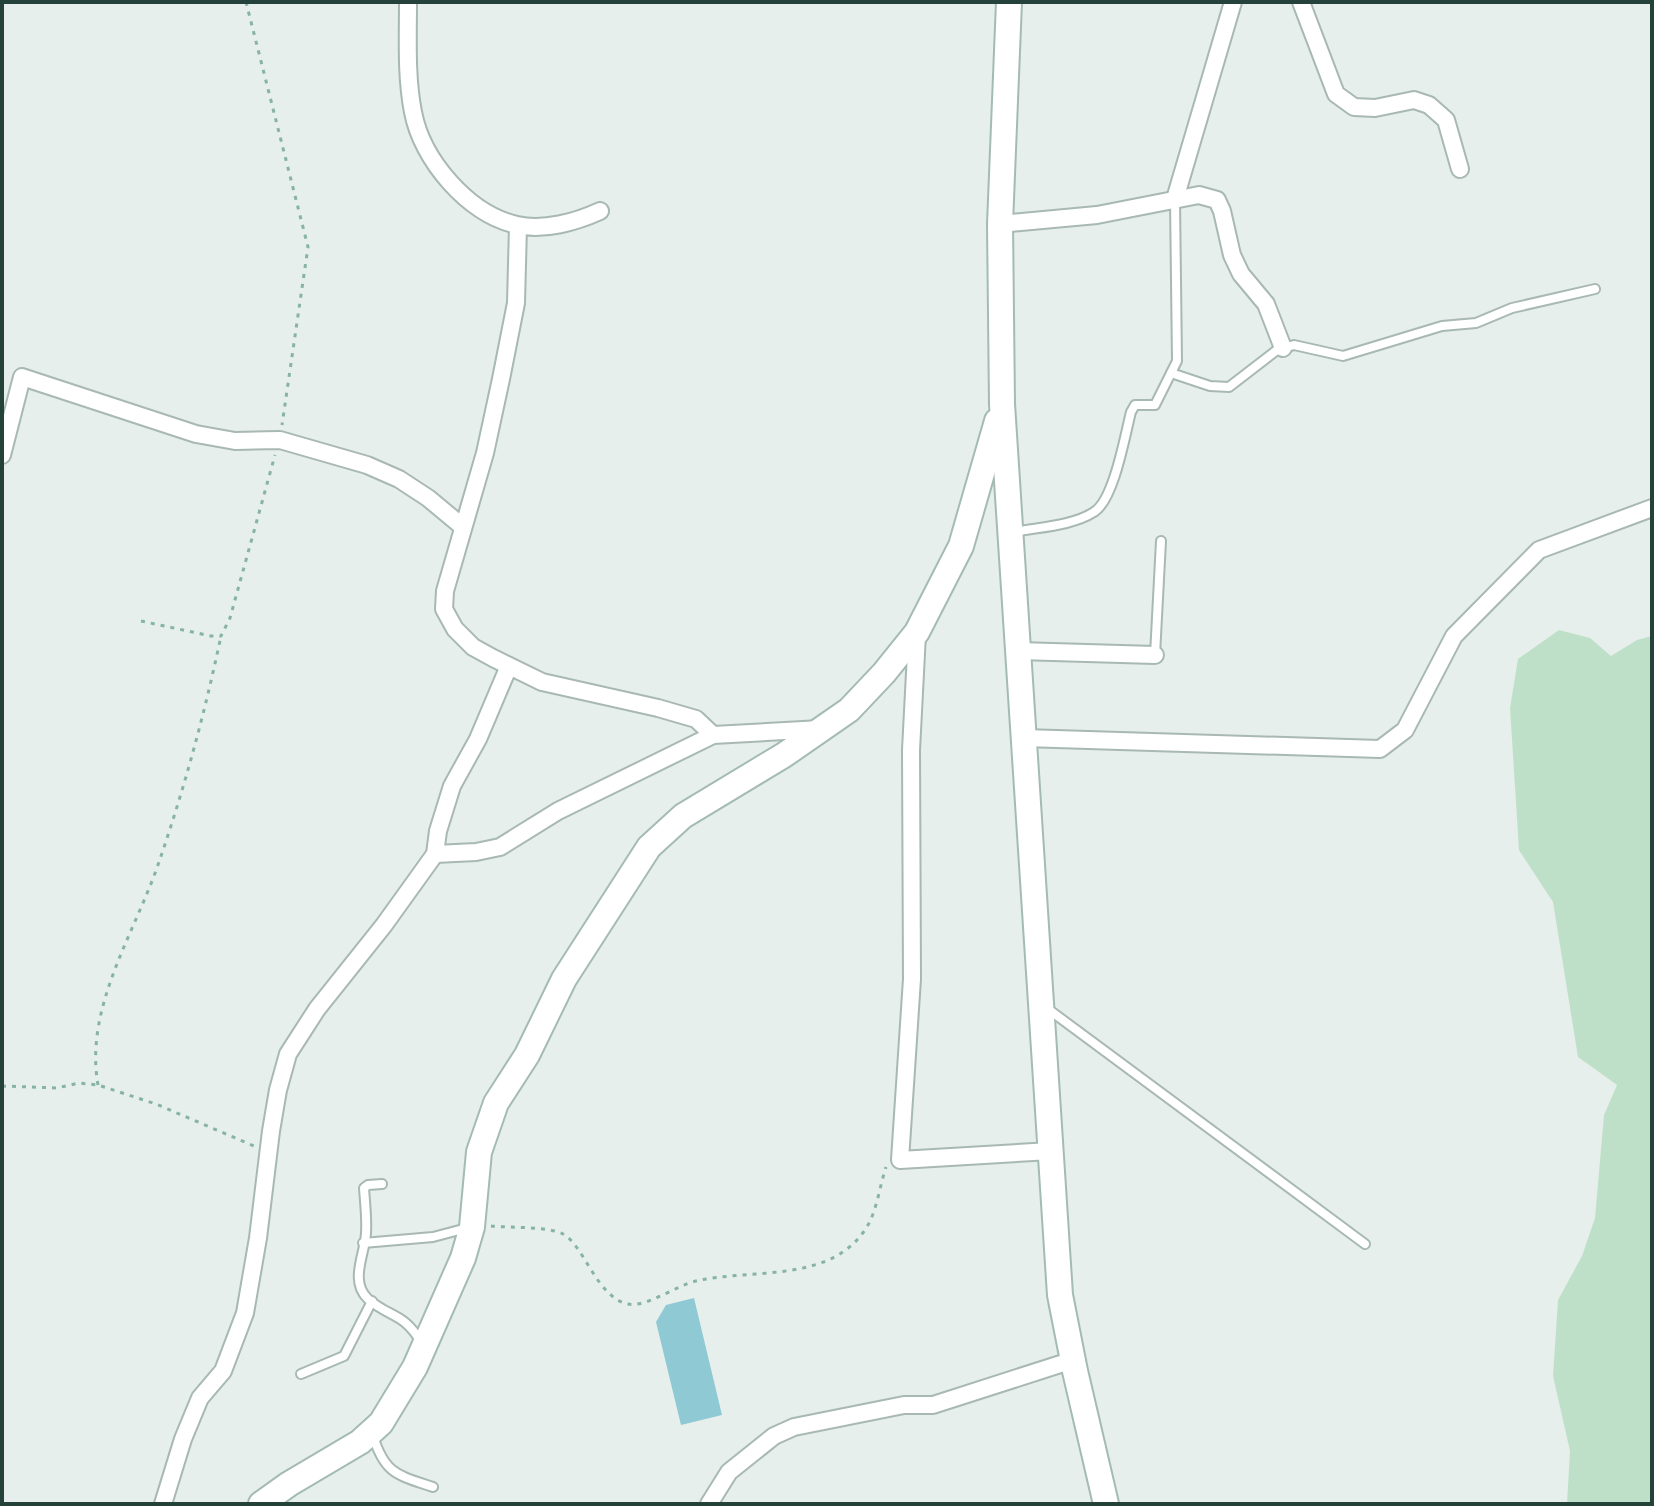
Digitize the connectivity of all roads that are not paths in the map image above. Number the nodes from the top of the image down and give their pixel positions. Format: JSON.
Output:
{"nodes":[{"id":1,"x":408,"y":2,"type":"edge"},
{"id":2,"x":1009,"y":2,"type":"edge"},
{"id":3,"x":1233,"y":2,"type":"edge"},
{"id":4,"x":1301,"y":2,"type":"edge"},
{"id":5,"x":1460,"y":169,"type":"dead end"},
{"id":6,"x":1175,"y":199,"type":"junction"},
{"id":7,"x":600,"y":211,"type":"dead end"},
{"id":8,"x":1000,"y":224,"type":"junction"},
{"id":9,"x":518,"y":226,"type":"junction"},
{"id":10,"x":1595,"y":289,"type":"dead end"},
{"id":11,"x":1283,"y":348,"type":"junction"},
{"id":12,"x":1171,"y":373,"type":"junction"},
{"id":13,"x":1002,"y":404,"type":"junction"},
{"id":14,"x":2,"y":455,"type":"edge"},
{"id":15,"x":1652,"y":508,"type":"edge"},
{"id":16,"x":463,"y":527,"type":"junction"},
{"id":17,"x":1009,"y":533,"type":"junction"},
{"id":18,"x":1161,"y":541,"type":"dead end"},
{"id":19,"x":917,"y":632,"type":"junction"},
{"id":20,"x":1018,"y":651,"type":"junction"},
{"id":21,"x":1155,"y":655,"type":"joint"},
{"id":22,"x":509,"y":666,"type":"junction"},
{"id":23,"x":823,"y":729,"type":"junction"},
{"id":24,"x":713,"y":735,"type":"junction"},
{"id":25,"x":1024,"y":738,"type":"junction"},
{"id":26,"x":435,"y":854,"type":"junction"},
{"id":27,"x":1040,"y":1003,"type":"junction"},
{"id":28,"x":1051,"y":1151,"type":"junction"},
{"id":29,"x":382,"y":1184,"type":"dead end"},
{"id":30,"x":472,"y":1227,"type":"junction"},
{"id":31,"x":363,"y":1243,"type":"junction"},
{"id":32,"x":1365,"y":1244,"type":"dead end"},
{"id":33,"x":372,"y":1301,"type":"junction"},
{"id":34,"x":424,"y":1347,"type":"junction"},
{"id":35,"x":1073,"y":1360,"type":"junction"},
{"id":36,"x":301,"y":1374,"type":"dead end"},
{"id":37,"x":372,"y":1431,"type":"junction"},
{"id":38,"x":433,"y":1487,"type":"dead end"},
{"id":39,"x":163,"y":1504,"type":"edge"},
{"id":40,"x":261,"y":1504,"type":"edge"},
{"id":41,"x":709,"y":1504,"type":"edge"},
{"id":42,"x":1106,"y":1504,"type":"edge"}],
"edges":[{"from":1,"to":9,"type":"street"},
{"from":2,"to":8,"type":"main road"},
{"from":3,"to":6,"type":"street"},
{"from":4,"to":5,"type":"street"},
{"from":6,"to":8,"type":"street"},
{"from":6,"to":11,"type":"street"},
{"from":6,"to":12,"type":"lane"},
{"from":7,"to":9,"type":"street"},
{"from":8,"to":13,"type":"main road"},
{"from":9,"to":16,"type":"street"},
{"from":10,"to":11,"type":"lane"},
{"from":11,"to":12,"type":"lane"},
{"from":12,"to":17,"type":"lane"},
{"from":13,"to":17,"type":"main road"},
{"from":13,"to":19,"type":"main road"},
{"from":14,"to":16,"type":"street"},
{"from":15,"to":25,"type":"street"},
{"from":16,"to":22,"type":"street"},
{"from":17,"to":20,"type":"main road"},
{"from":18,"to":21,"type":"lane"},
{"from":19,"to":23,"type":"main road"},
{"from":19,"to":28,"type":"street"},
{"from":20,"to":21,"type":"street"},
{"from":20,"to":25,"type":"main road"},
{"from":22,"to":24,"type":"street"},
{"from":22,"to":26,"type":"street"},
{"from":23,"to":24,"type":"street"},
{"from":23,"to":30,"type":"main road"},
{"from":24,"to":26,"type":"street"},
{"from":25,"to":27,"type":"main road"},
{"from":26,"to":39,"type":"street"},
{"from":27,"to":28,"type":"main road"},
{"from":27,"to":32,"type":"lane"},
{"from":28,"to":35,"type":"main road"},
{"from":29,"to":31,"type":"lane"},
{"from":30,"to":31,"type":"lane"},
{"from":30,"to":34,"type":"main road"},
{"from":31,"to":33,"type":"lane"},
{"from":33,"to":34,"type":"lane"},
{"from":33,"to":36,"type":"lane"},
{"from":34,"to":37,"type":"main road"},
{"from":35,"to":41,"type":"street"},
{"from":35,"to":42,"type":"main road"},
{"from":37,"to":38,"type":"lane"},
{"from":37,"to":40,"type":"main road"}]}
